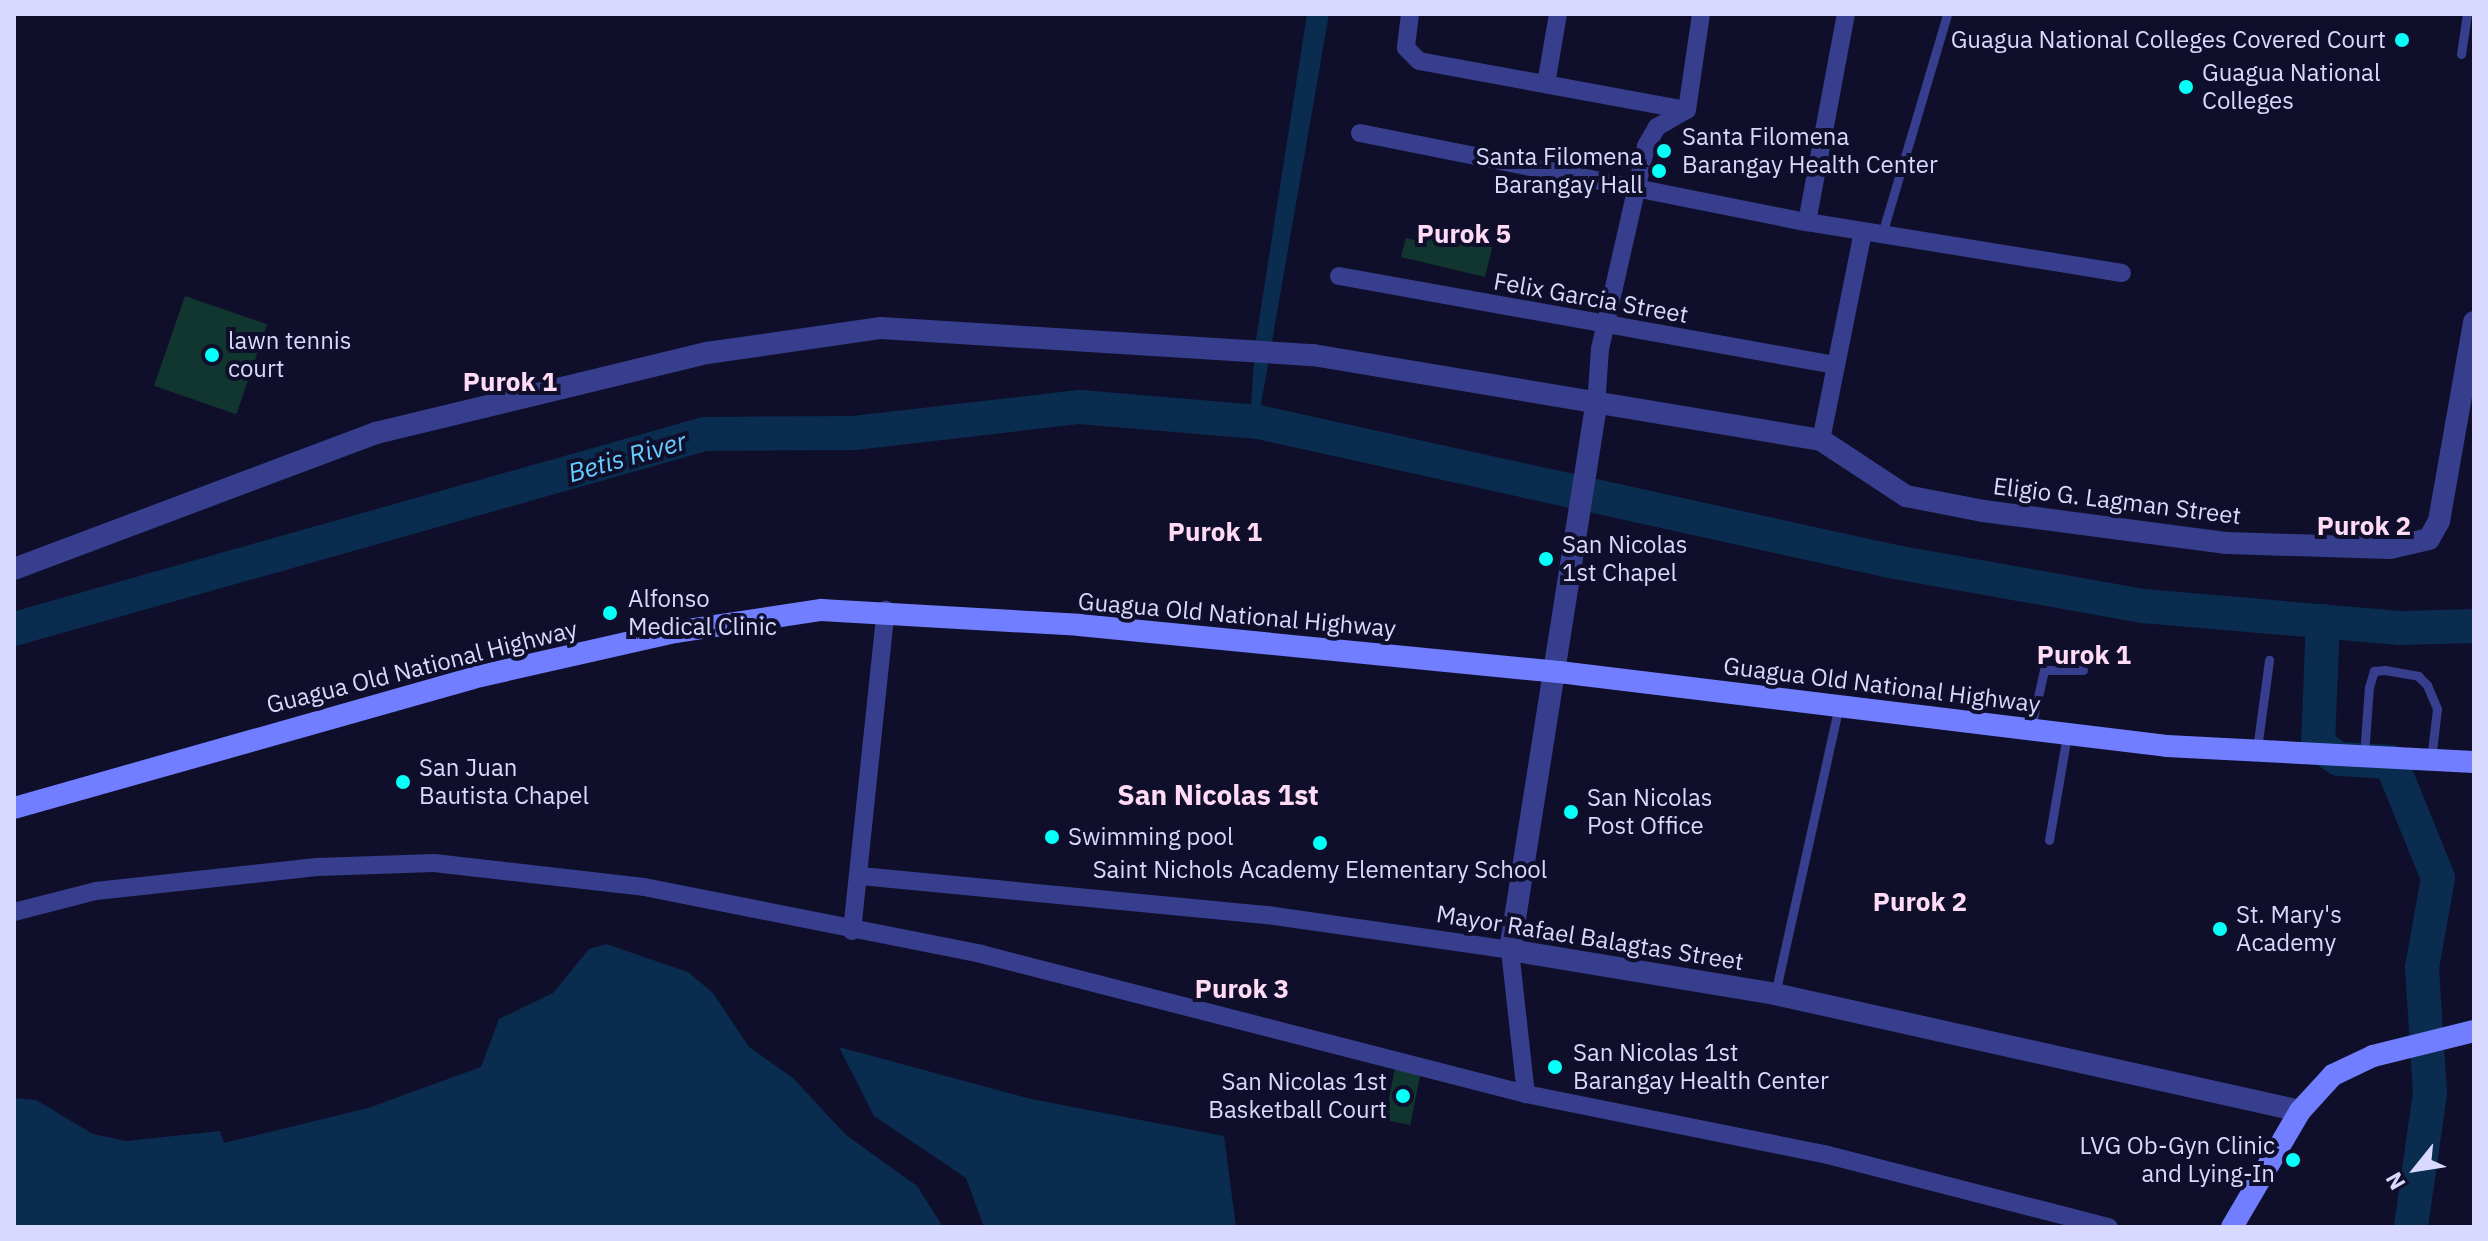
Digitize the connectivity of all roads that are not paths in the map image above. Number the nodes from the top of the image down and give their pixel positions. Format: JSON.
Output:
{"nodes":[{"id":1,"x":1410,"y":14,"type":"edge"},
{"id":2,"x":1558,"y":14,"type":"edge"},
{"id":3,"x":1701,"y":14,"type":"edge"},
{"id":4,"x":1846,"y":14,"type":"edge"},
{"id":5,"x":1947,"y":14,"type":"edge"},
{"id":6,"x":2467,"y":14,"type":"edge"},
{"id":7,"x":2461,"y":54,"type":"dead end"},
{"id":8,"x":1546,"y":84,"type":"junction"},
{"id":9,"x":1687,"y":110,"type":"junction"},
{"id":10,"x":1360,"y":133,"type":"dead end"},
{"id":11,"x":1633,"y":190,"type":"junction"},
{"id":12,"x":1807,"y":222,"type":"junction"},
{"id":13,"x":1873,"y":232,"type":"junction"},
{"id":14,"x":2122,"y":273,"type":"dead end"},
{"id":15,"x":1339,"y":276,"type":"dead end"},
{"id":16,"x":2474,"y":322,"type":"edge"},
{"id":17,"x":1606,"y":326,"type":"junction"},
{"id":18,"x":1835,"y":365,"type":"junction"},
{"id":19,"x":1596,"y":406,"type":"junction"},
{"id":20,"x":1821,"y":440,"type":"junction"},
{"id":21,"x":14,"y":569,"type":"edge"},
{"id":22,"x":886,"y":610,"type":"junction"},
{"id":23,"x":2269,"y":660,"type":"dead end"},
{"id":24,"x":2083,"y":670,"type":"dead end"},
{"id":25,"x":1559,"y":672,"type":"junction"},
{"id":26,"x":1839,"y":703,"type":"junction"},
{"id":27,"x":2031,"y":731,"type":"junction"},
{"id":28,"x":2067,"y":735,"type":"junction"},
{"id":29,"x":2257,"y":752,"type":"junction"},
{"id":30,"x":2359,"y":756,"type":"junction"},
{"id":31,"x":2431,"y":759,"type":"junction"},
{"id":32,"x":2474,"y":762,"type":"edge"},
{"id":33,"x":14,"y":808,"type":"edge"},
{"id":34,"x":2049,"y":840,"type":"dead end"},
{"id":35,"x":861,"y":876,"type":"junction"},
{"id":36,"x":14,"y":912,"type":"edge"},
{"id":37,"x":852,"y":931,"type":"junction"},
{"id":38,"x":1510,"y":950,"type":"junction"},
{"id":39,"x":1775,"y":994,"type":"junction"},
{"id":40,"x":2474,"y":1031,"type":"edge"},
{"id":41,"x":1526,"y":1094,"type":"junction"},
{"id":42,"x":2300,"y":1111,"type":"junction"},
{"id":43,"x":2109,"y":1227,"type":"edge"},
{"id":44,"x":2232,"y":1227,"type":"edge"}],
"edges":[{"from":1,"to":8,"type":"street"},
{"from":2,"to":8,"type":"street"},
{"from":3,"to":9,"type":"street"},
{"from":4,"to":12,"type":"street"},
{"from":5,"to":13,"type":"lane"},
{"from":6,"to":7,"type":"lane"},
{"from":8,"to":9,"type":"street"},
{"from":9,"to":11,"type":"street"},
{"from":10,"to":11,"type":"street"},
{"from":11,"to":12,"type":"street"},
{"from":11,"to":17,"type":"street"},
{"from":12,"to":13,"type":"street"},
{"from":13,"to":14,"type":"street"},
{"from":13,"to":18,"type":"street"},
{"from":15,"to":17,"type":"street","name":"Felix Garcia Street"},
{"from":16,"to":20,"type":"street","name":"Eligio G. Lagman Street"},
{"from":17,"to":18,"type":"street","name":"Felix Garcia Street"},
{"from":17,"to":19,"type":"street"},
{"from":18,"to":20,"type":"street"},
{"from":19,"to":20,"type":"street","name":"Eligio G. Lagman Street"},
{"from":19,"to":21,"type":"street","name":"Eligio G. Lagman Street"},
{"from":19,"to":25,"type":"street"},
{"from":22,"to":25,"type":"main road","name":"Guagua Old National Highway"},
{"from":22,"to":33,"type":"main road","name":"Guagua Old National Highway"},
{"from":22,"to":35,"type":"street"},
{"from":23,"to":29,"type":"lane"},
{"from":24,"to":27,"type":"lane"},
{"from":25,"to":26,"type":"main road","name":"Guagua Old National Highway"},
{"from":25,"to":38,"type":"street"},
{"from":26,"to":27,"type":"main road","name":"Guagua Old National Highway"},
{"from":26,"to":39,"type":"lane"},
{"from":27,"to":28,"type":"main road","name":"Guagua Old National Highway"},
{"from":28,"to":29,"type":"main road","name":"Guagua Old National Highway"},
{"from":28,"to":34,"type":"lane"},
{"from":29,"to":30,"type":"main road","name":"Guagua Old National Highway"},
{"from":30,"to":31,"type":"main road","name":"Guagua Old National Highway"},
{"from":30,"to":31,"type":"lane"},
{"from":31,"to":32,"type":"main road","name":"Guagua Old National Highway"},
{"from":35,"to":37,"type":"street"},
{"from":35,"to":38,"type":"street","name":"Mayor Rafael Balagtas Street"},
{"from":36,"to":37,"type":"street"},
{"from":37,"to":41,"type":"street"},
{"from":38,"to":39,"type":"street","name":"Mayor Rafael Balagtas Street"},
{"from":38,"to":41,"type":"street"},
{"from":39,"to":42,"type":"street","name":"Mayor Rafael Balagtas Street"},
{"from":40,"to":42,"type":"main road"},
{"from":41,"to":43,"type":"street"},
{"from":42,"to":44,"type":"main road"}]}
